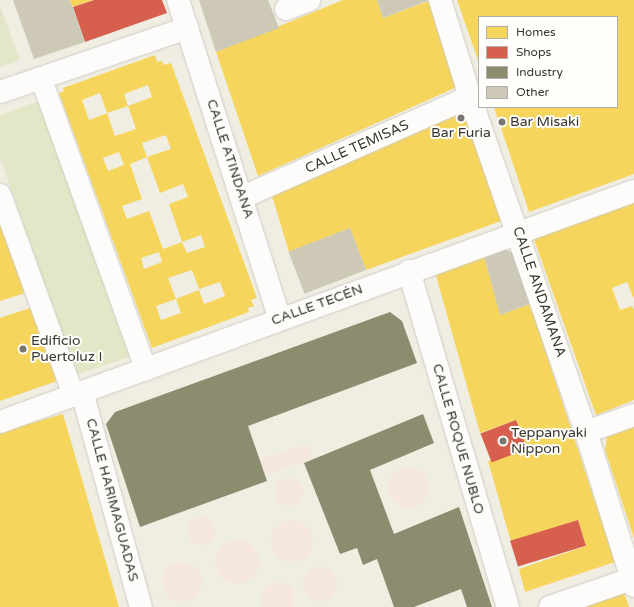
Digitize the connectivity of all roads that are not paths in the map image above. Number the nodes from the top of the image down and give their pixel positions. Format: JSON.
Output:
{"nodes":[{"id":1,"x":178,"y":0,"type":"edge"},
{"id":2,"x":309,"y":0,"type":"edge"},
{"id":3,"x":440,"y":0,"type":"edge"},
{"id":4,"x":286,"y":9,"type":"dead end"},
{"id":5,"x":187,"y":28,"type":"junction"},
{"id":6,"x":41,"y":79,"type":"junction"},
{"id":7,"x":0,"y":92,"type":"edge"},
{"id":8,"x":470,"y":96,"type":"junction"},
{"id":9,"x":634,"y":191,"type":"edge"},
{"id":10,"x":0,"y":194,"type":"edge"},
{"id":11,"x":243,"y":197,"type":"junction"},
{"id":12,"x":518,"y":232,"type":"junction"},
{"id":13,"x":409,"y":271,"type":"junction"},
{"id":14,"x":280,"y":318,"type":"junction"},
{"id":15,"x":146,"y":370,"type":"junction"},
{"id":16,"x":78,"y":394,"type":"junction"},
{"id":17,"x":634,"y":415,"type":"edge"},
{"id":18,"x":0,"y":422,"type":"edge"},
{"id":19,"x":586,"y":432,"type":"junction"},
{"id":20,"x":633,"y":581,"type":"edge"},
{"id":21,"x":141,"y":607,"type":"edge"},
{"id":22,"x":508,"y":607,"type":"edge"},
{"id":23,"x":550,"y":607,"type":"edge"}],
"edges":[{"from":1,"to":5,"type":"street","name":"CALLE ATINDANA"},
{"from":2,"to":4,"type":"street"},
{"from":3,"to":8,"type":"street","name":"CALLE ANDAMANA"},
{"from":5,"to":6,"type":"street"},
{"from":5,"to":11,"type":"street","name":"CALLE ATINDANA"},
{"from":6,"to":7,"type":"street"},
{"from":6,"to":15,"type":"street"},
{"from":8,"to":11,"type":"street","name":"CALLE TEMISAS"},
{"from":8,"to":12,"type":"street","name":"CALLE ANDAMANA"},
{"from":9,"to":12,"type":"street","name":"CALLE TECÉN"},
{"from":10,"to":16,"type":"street"},
{"from":11,"to":14,"type":"street","name":"CALLE ATINDANA"},
{"from":12,"to":13,"type":"street","name":"CALLE TECÉN"},
{"from":12,"to":19,"type":"street","name":"CALLE ANDAMANA"},
{"from":13,"to":14,"type":"street","name":"CALLE TECÉN"},
{"from":13,"to":22,"type":"street","name":"CALLE ROQUE NUBLO"},
{"from":14,"to":15,"type":"street","name":"CALLE TECÉN"},
{"from":15,"to":16,"type":"street","name":"CALLE TECÉN"},
{"from":16,"to":18,"type":"street","name":"CALLE TECÉN"},
{"from":16,"to":21,"type":"street","name":"CALLE HARIMAGUADAS"},
{"from":17,"to":19,"type":"street"},
{"from":19,"to":20,"type":"street","name":"CALLE ANDAMANA"},
{"from":20,"to":23,"type":"street"}]}
